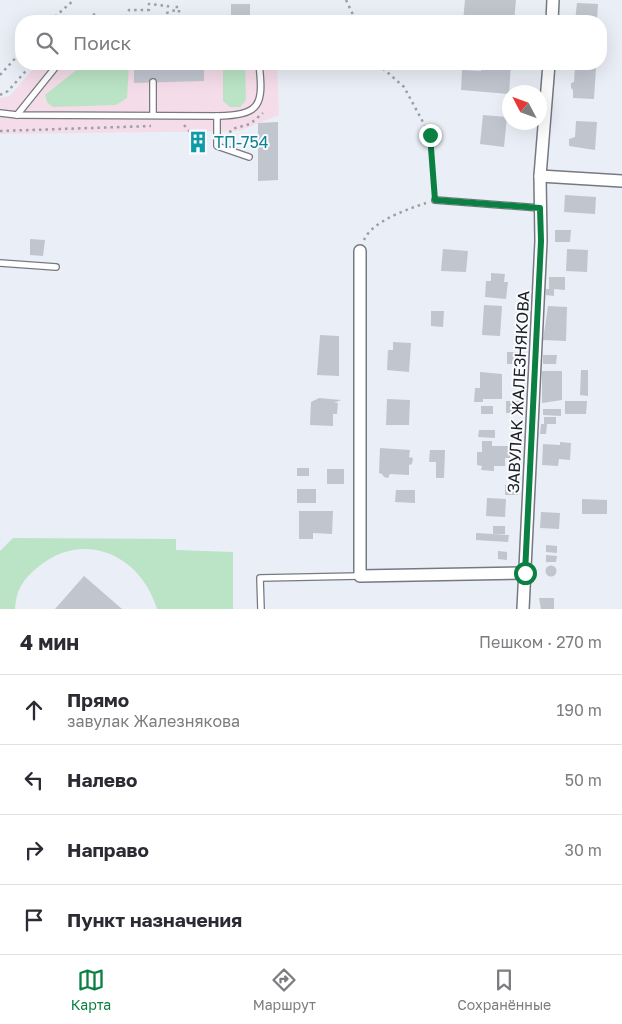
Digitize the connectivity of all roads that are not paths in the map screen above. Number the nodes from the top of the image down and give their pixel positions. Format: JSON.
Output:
{"nodes":[{"id":1,"x":554,"y":0,"type":"edge"},
{"id":2,"x":553,"y":15,"type":"edge"},
{"id":3,"x":53,"y":70,"type":"edge"},
{"id":4,"x":259,"y":70,"type":"edge"},
{"id":5,"x":549,"y":70,"type":"edge"},
{"id":6,"x":153,"y":82,"type":"dead end"},
{"id":7,"x":0,"y":113,"type":"edge"},
{"id":8,"x":17,"y":115,"type":"junction"},
{"id":9,"x":153,"y":115,"type":"junction"},
{"id":10,"x":216,"y":116,"type":"junction"},
{"id":11,"x":249,"y":157,"type":"dead end"},
{"id":12,"x":540,"y":176,"type":"junction"},
{"id":13,"x":622,"y":181,"type":"edge"},
{"id":14,"x":435,"y":200,"type":"road end"},
{"id":15,"x":540,"y":208,"type":"junction"},
{"id":16,"x":360,"y":251,"type":"road end"},
{"id":17,"x":0,"y":263,"type":"edge"},
{"id":18,"x":56,"y":267,"type":"dead end"},
{"id":19,"x":525,"y":573,"type":"junction"},
{"id":20,"x":360,"y":576,"type":"junction"},
{"id":21,"x":261,"y":609,"type":"edge"},
{"id":22,"x":523,"y":609,"type":"edge"}],
"edges":[{"from":1,"to":2,"type":"street"},
{"from":3,"to":8,"type":"lane"},
{"from":4,"to":10,"type":"lane"},
{"from":5,"to":12,"type":"street","name":"ЗАВУЛАК ЖАЛЕЗНЯКОВА"},
{"from":6,"to":9,"type":"lane"},
{"from":7,"to":8,"type":"lane"},
{"from":8,"to":9,"type":"lane"},
{"from":9,"to":10,"type":"lane"},
{"from":10,"to":11,"type":"lane"},
{"from":12,"to":13,"type":"street"},
{"from":12,"to":15,"type":"street","name":"ЗАВУЛАК ЖАЛЕЗНЯКОВА"},
{"from":14,"to":15,"type":"lane"},
{"from":15,"to":19,"type":"street","name":"ЗАВУЛАК ЖАЛЕЗНЯКОВА"},
{"from":16,"to":20,"type":"street"},
{"from":17,"to":18,"type":"lane"},
{"from":19,"to":20,"type":"street"},
{"from":19,"to":22,"type":"street","name":"ЗАВУЛАК ЖАЛЕЗНЯКОВА"},
{"from":20,"to":21,"type":"lane"}]}
